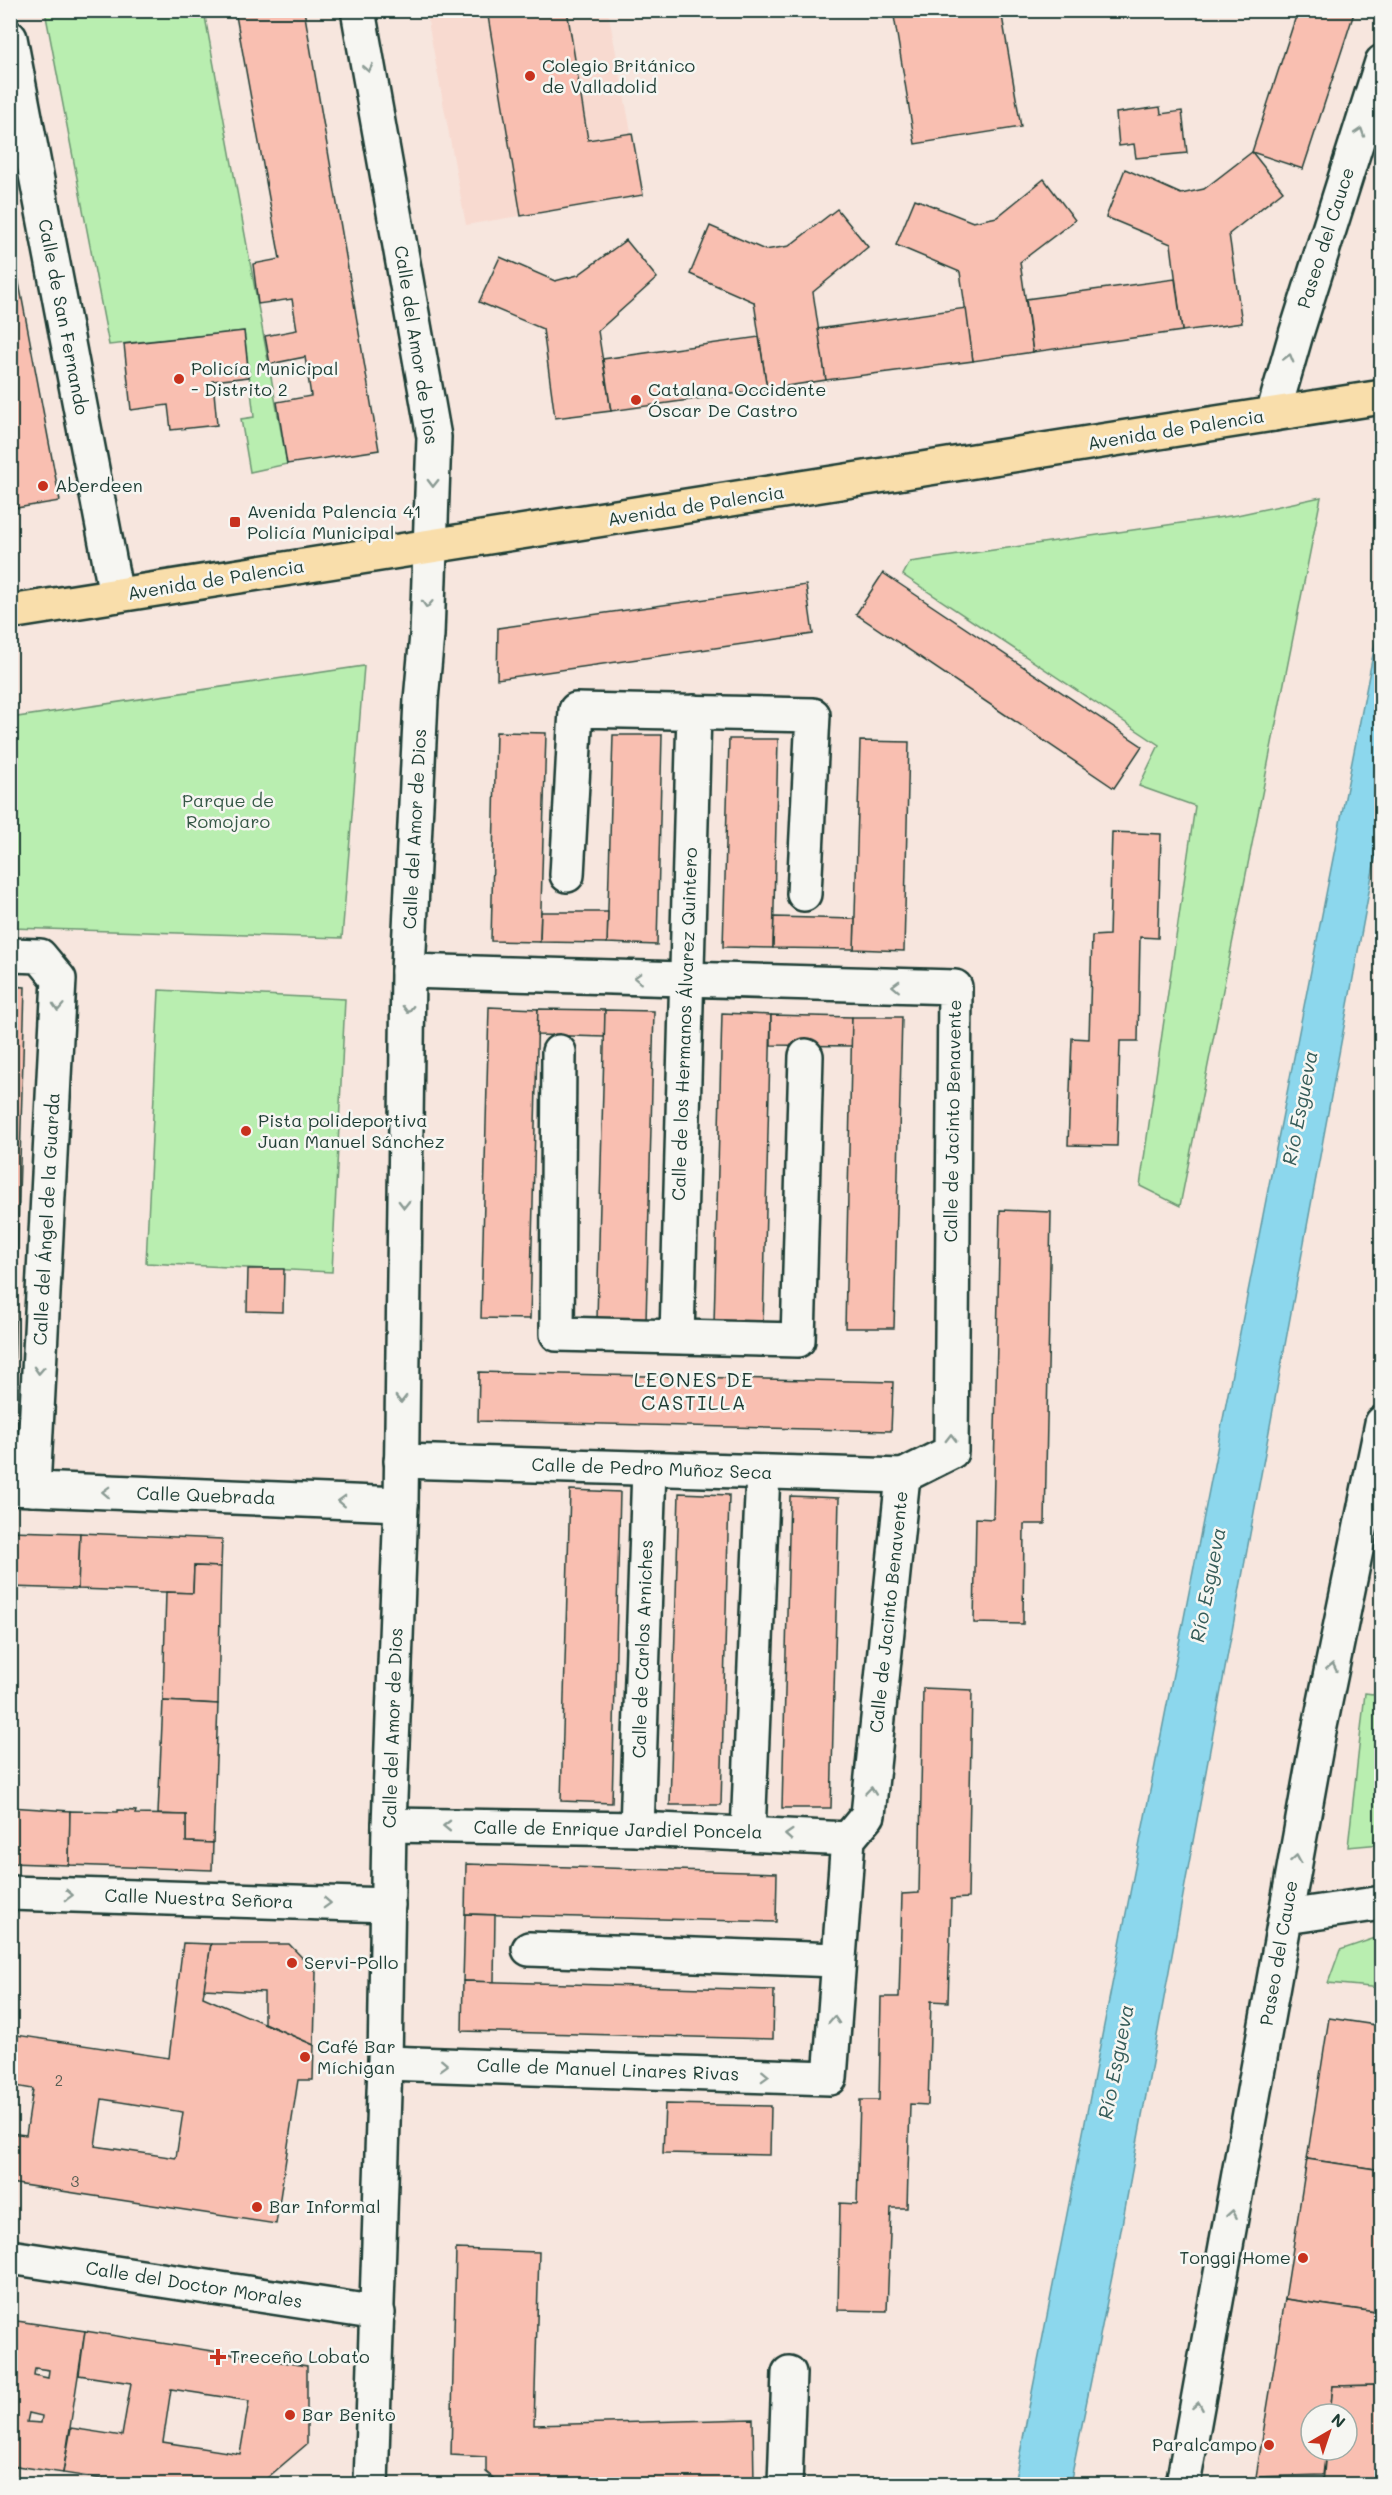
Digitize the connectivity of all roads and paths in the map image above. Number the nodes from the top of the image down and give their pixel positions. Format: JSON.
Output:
{"nodes":[{"id":1,"x":357,"y":10,"type":"edge"},
{"id":2,"x":10,"y":38,"type":"edge"},
{"id":3,"x":1382,"y":63,"type":"edge"},
{"id":4,"x":1375,"y":397,"type":"edge"},
{"id":5,"x":1273,"y":414,"type":"junction"},
{"id":6,"x":431,"y":546,"type":"junction"},
{"id":7,"x":116,"y":596,"type":"junction"},
{"id":8,"x":10,"y":612,"type":"edge"},
{"id":9,"x":694,"y":712,"type":"junction"},
{"id":10,"x":567,"y":875,"type":"dead end"},
{"id":11,"x":804,"y":894,"type":"dead end"},
{"id":12,"x":26,"y":955,"type":"edge"},
{"id":13,"x":408,"y":971,"type":"junction"},
{"id":14,"x":687,"y":980,"type":"junction"},
{"id":15,"x":559,"y":1052,"type":"dead end"},
{"id":16,"x":806,"y":1056,"type":"dead end"},
{"id":17,"x":677,"y":1336,"type":"junction"},
{"id":18,"x":1382,"y":1423,"type":"edge"},
{"id":19,"x":400,"y":1461,"type":"junction"},
{"id":20,"x":649,"y":1468,"type":"junction"},
{"id":21,"x":763,"y":1472,"type":"junction"},
{"id":22,"x":903,"y":1476,"type":"junction"},
{"id":23,"x":22,"y":1488,"type":"edge"},
{"id":24,"x":401,"y":1504,"type":"junction"},
{"id":25,"x":389,"y":1825,"type":"junction"},
{"id":26,"x":637,"y":1829,"type":"junction"},
{"id":27,"x":748,"y":1833,"type":"junction"},
{"id":28,"x":848,"y":1839,"type":"junction"},
{"id":29,"x":10,"y":1893,"type":"edge"},
{"id":30,"x":1382,"y":1904,"type":"edge"},
{"id":31,"x":388,"y":1905,"type":"junction"},
{"id":32,"x":1286,"y":1917,"type":"junction"},
{"id":33,"x":529,"y":1949,"type":"dead end"},
{"id":34,"x":837,"y":1960,"type":"junction"},
{"id":35,"x":385,"y":2062,"type":"junction"},
{"id":36,"x":10,"y":2257,"type":"edge"},
{"id":37,"x":378,"y":2313,"type":"junction"},
{"id":38,"x":789,"y":2373,"type":"dead end"},
{"id":39,"x":371,"y":2484,"type":"edge"},
{"id":40,"x":785,"y":2484,"type":"edge"},
{"id":41,"x":1184,"y":2484,"type":"edge"}],
"edges":[{"from":1,"to":6,"type":"street","name":"Calle del Amor de Dios","one_way":true},
{"from":2,"to":7,"type":"street","name":"Calle de San Fernando"},
{"from":5,"to":3,"type":"street","name":"Paseo del Cauce","one_way":true},
{"from":4,"to":5,"type":"main road","name":"Avenida de Palencia"},
{"from":5,"to":6,"type":"main road","name":"Avenida de Palencia"},
{"from":6,"to":7,"type":"main road","name":"Avenida de Palencia"},
{"from":6,"to":13,"type":"street","name":"Calle del Amor de Dios","one_way":true},
{"from":7,"to":8,"type":"main road","name":"Avenida de Palencia"},
{"from":9,"to":10,"type":"street"},
{"from":9,"to":11,"type":"street"},
{"from":9,"to":14,"type":"street","name":"Calle de los Hermanos Álvarez Quintero"},
{"from":12,"to":23,"type":"street","name":"Calle del Ángel de la Guarda","one_way":true},
{"from":14,"to":13,"type":"street","one_way":true},
{"from":13,"to":19,"type":"street","name":"Calle del Amor de Dios","one_way":true},
{"from":14,"to":17,"type":"street","name":"Calle de los Hermanos Álvarez Quintero"},
{"from":22,"to":14,"type":"street","name":"Calle de Jacinto Benavente","one_way":true},
{"from":15,"to":17,"type":"street"},
{"from":16,"to":17,"type":"street"},
{"from":32,"to":18,"type":"street","name":"Paseo del Cauce","one_way":true},
{"from":19,"to":20,"type":"street","name":"Calle de Pedro Muñoz Seca"},
{"from":19,"to":24,"type":"street","name":"Calle del Amor de Dios"},
{"from":20,"to":21,"type":"street","name":"Calle de Pedro Muñoz Seca"},
{"from":20,"to":26,"type":"street","name":"Calle de Carlos Arniches"},
{"from":21,"to":22,"type":"street","name":"Calle de Pedro Muñoz Seca"},
{"from":21,"to":27,"type":"street"},
{"from":28,"to":22,"type":"street","name":"Calle de Jacinto Benavente","one_way":true},
{"from":24,"to":23,"type":"street","name":"Calle Quebrada","one_way":true},
{"from":24,"to":25,"type":"street","name":"Calle del Amor de Dios"},
{"from":26,"to":25,"type":"street","name":"Calle de Enrique Jardiel Poncela","one_way":true},
{"from":25,"to":31,"type":"street","name":"Calle del Amor de Dios"},
{"from":26,"to":27,"type":"street","name":"Calle de Enrique Jardiel Poncela"},
{"from":28,"to":27,"type":"street","name":"Calle de Enrique Jardiel Poncela","one_way":true},
{"from":28,"to":34,"type":"street"},
{"from":29,"to":31,"type":"street","name":"Calle Nuestra Señora","one_way":true},
{"from":30,"to":32,"type":"street"},
{"from":31,"to":35,"type":"street","name":"Calle del Amor de Dios"},
{"from":41,"to":32,"type":"street","name":"Paseo del Cauce","one_way":true},
{"from":33,"to":34,"type":"street"},
{"from":35,"to":34,"type":"street","name":"Calle de Manuel Linares Rivas","one_way":true},
{"from":35,"to":37,"type":"street","name":"Calle del Amor de Dios"},
{"from":36,"to":37,"type":"street","name":"Calle del Doctor Morales"},
{"from":37,"to":39,"type":"street","name":"Calle del Amor de Dios"},
{"from":38,"to":40,"type":"street"}]}
